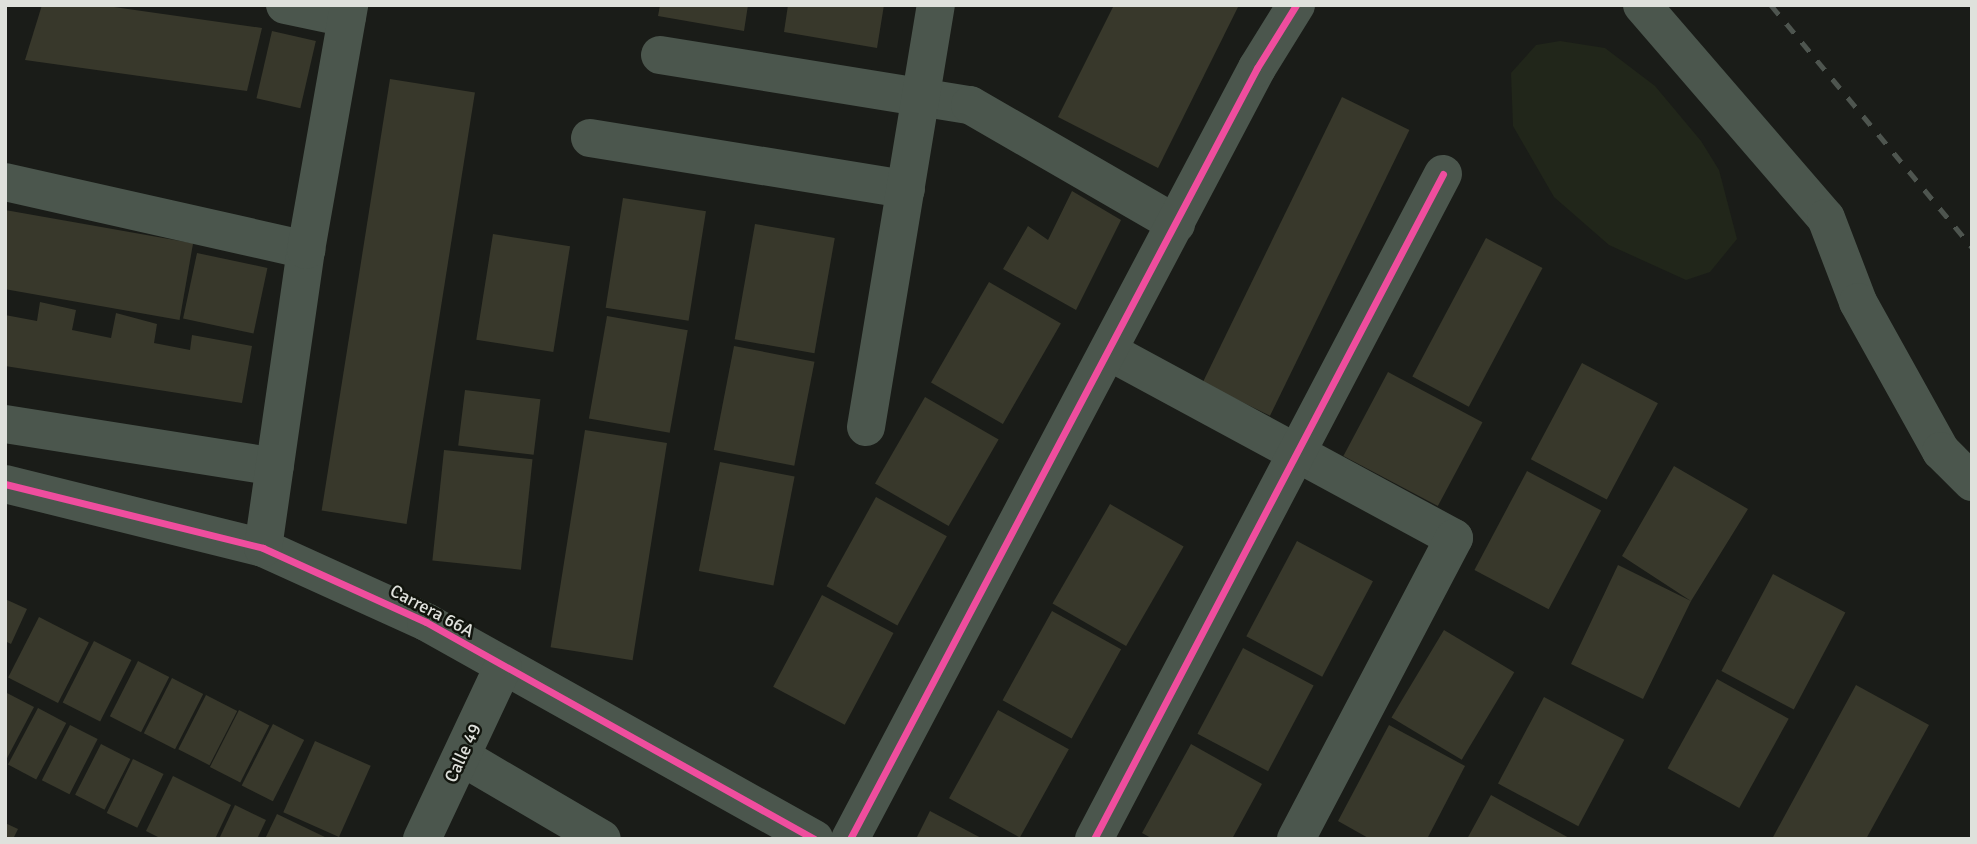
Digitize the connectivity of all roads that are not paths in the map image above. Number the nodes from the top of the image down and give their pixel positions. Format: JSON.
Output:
{"nodes":[{"id":1,"x":285,"y":5,"type":"edge"},
{"id":2,"x":936,"y":5,"type":"edge"},
{"id":3,"x":1296,"y":5,"type":"edge"},
{"id":4,"x":1642,"y":5,"type":"edge"},
{"id":5,"x":348,"y":12,"type":"edge"},
{"id":6,"x":660,"y":55,"type":"dead end"},
{"id":7,"x":921,"y":97,"type":"junction"},
{"id":8,"x":590,"y":138,"type":"dead end"},
{"id":9,"x":1443,"y":174,"type":"dead end"},
{"id":10,"x":5,"y":182,"type":"edge"},
{"id":11,"x":906,"y":189,"type":"junction"},
{"id":12,"x":1176,"y":224,"type":"junction"},
{"id":13,"x":306,"y":250,"type":"junction"},
{"id":14,"x":1110,"y":352,"type":"junction"},
{"id":15,"x":5,"y":424,"type":"edge"},
{"id":16,"x":866,"y":428,"type":"dead end"},
{"id":17,"x":1296,"y":454,"type":"junction"},
{"id":18,"x":275,"y":467,"type":"junction"},
{"id":19,"x":1972,"y":482,"type":"edge"},
{"id":20,"x":5,"y":484,"type":"edge"},
{"id":21,"x":263,"y":548,"type":"junction"},
{"id":22,"x":503,"y":667,"type":"junction"},
{"id":23,"x":462,"y":757,"type":"junction"},
{"id":24,"x":422,"y":839,"type":"edge"},
{"id":25,"x":602,"y":839,"type":"edge"},
{"id":26,"x":815,"y":839,"type":"edge"},
{"id":27,"x":849,"y":839,"type":"edge"},
{"id":28,"x":1094,"y":839,"type":"edge"},
{"id":29,"x":1296,"y":839,"type":"edge"}],
"edges":[{"from":1,"to":5,"type":"street"},
{"from":2,"to":7,"type":"street"},
{"from":3,"to":12,"type":"street"},
{"from":4,"to":19,"type":"street"},
{"from":5,"to":13,"type":"street"},
{"from":6,"to":7,"type":"street"},
{"from":7,"to":11,"type":"street"},
{"from":7,"to":12,"type":"street"},
{"from":8,"to":11,"type":"street"},
{"from":9,"to":17,"type":"street"},
{"from":10,"to":13,"type":"street"},
{"from":11,"to":16,"type":"street"},
{"from":12,"to":14,"type":"street"},
{"from":13,"to":18,"type":"street"},
{"from":14,"to":17,"type":"street"},
{"from":14,"to":27,"type":"street"},
{"from":15,"to":18,"type":"street"},
{"from":17,"to":28,"type":"street"},
{"from":17,"to":29,"type":"street"},
{"from":18,"to":21,"type":"street"},
{"from":20,"to":21,"type":"street","name":"Carrera 66A"},
{"from":21,"to":22,"type":"street","name":"Carrera 66A"},
{"from":22,"to":23,"type":"street","name":"Calle 49"},
{"from":22,"to":26,"type":"street","name":"Carrera 66A"},
{"from":23,"to":24,"type":"street","name":"Calle 49"},
{"from":23,"to":25,"type":"street"}]}
